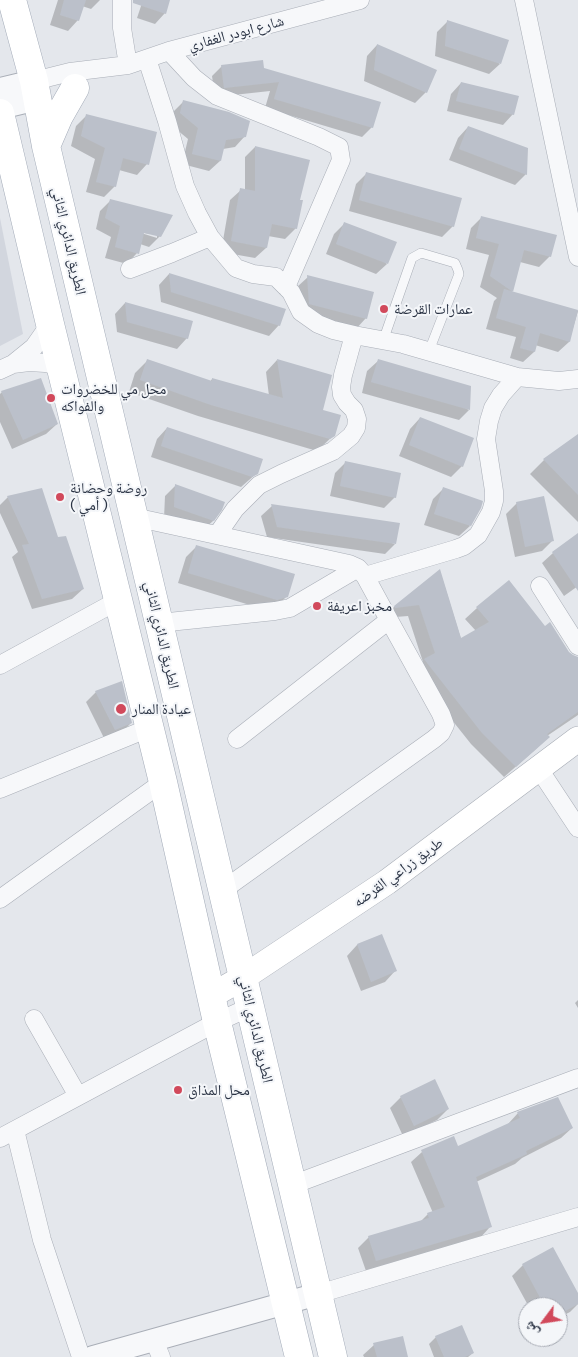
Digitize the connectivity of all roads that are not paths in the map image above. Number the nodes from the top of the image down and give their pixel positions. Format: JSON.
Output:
{"nodes":[{"id":1,"x":12,"y":0,"type":"edge"},
{"id":2,"x":122,"y":0,"type":"edge"},
{"id":3,"x":360,"y":0,"type":"edge"},
{"id":4,"x":524,"y":0,"type":"edge"},
{"id":5,"x":169,"y":51,"type":"junction"},
{"id":6,"x":147,"y":59,"type":"junction"},
{"id":7,"x":120,"y":67,"type":"junction"},
{"id":8,"x":75,"y":88,"type":"junction"},
{"id":9,"x":0,"y":89,"type":"edge"},
{"id":10,"x":35,"y":90,"type":"junction"},
{"id":11,"x":0,"y":108,"type":"edge"},
{"id":12,"x":0,"y":113,"type":"edge"},
{"id":13,"x":46,"y":146,"type":"junction"},
{"id":14,"x":5,"y":147,"type":"edge"},
{"id":15,"x":575,"y":226,"type":"edge"},
{"id":16,"x":210,"y":237,"type":"junction"},
{"id":17,"x":578,"y":257,"type":"edge"},
{"id":18,"x":130,"y":269,"type":"dead end"},
{"id":19,"x":286,"y":287,"type":"junction"},
{"id":20,"x":50,"y":324,"type":"junction"},
{"id":21,"x":354,"y":335,"type":"junction"},
{"id":22,"x":383,"y":341,"type":"junction"},
{"id":23,"x":429,"y":351,"type":"junction"},
{"id":24,"x":60,"y":366,"type":"junction"},
{"id":25,"x":6,"y":367,"type":"edge"},
{"id":26,"x":517,"y":377,"type":"junction"},
{"id":27,"x":578,"y":378,"type":"edge"},
{"id":28,"x":134,"y":516,"type":"junction"},
{"id":29,"x":217,"y":535,"type":"junction"},
{"id":30,"x":362,"y":572,"type":"junction"},
{"id":31,"x":540,"y":586,"type":"dead end"},
{"id":32,"x":119,"y":600,"type":"junction"},
{"id":33,"x":389,"y":620,"type":"junction"},
{"id":34,"x":159,"y":623,"type":"junction"},
{"id":35,"x":578,"y":646,"type":"edge"},
{"id":36,"x":0,"y":665,"type":"edge"},
{"id":37,"x":149,"y":728,"type":"junction"},
{"id":38,"x":578,"y":739,"type":"edge"},
{"id":39,"x":237,"y":740,"type":"dead end"},
{"id":40,"x":539,"y":769,"type":"junction"},
{"id":41,"x":163,"y":782,"type":"junction"},
{"id":42,"x":0,"y":788,"type":"edge"},
{"id":43,"x":578,"y":828,"type":"edge"},
{"id":44,"x":223,"y":890,"type":"junction"},
{"id":45,"x":0,"y":898,"type":"edge"},
{"id":46,"x":244,"y":977,"type":"junction"},
{"id":47,"x":211,"y":996,"type":"junction"},
{"id":48,"x":250,"y":1007,"type":"junction"},
{"id":49,"x":34,"y":1019,"type":"dead end"},
{"id":50,"x":217,"y":1022,"type":"junction"},
{"id":51,"x":578,"y":1078,"type":"edge"},
{"id":52,"x":78,"y":1096,"type":"junction"},
{"id":53,"x":8,"y":1134,"type":"edge"},
{"id":54,"x":292,"y":1185,"type":"junction"},
{"id":55,"x":578,"y":1217,"type":"edge"},
{"id":56,"x":318,"y":1294,"type":"junction"},
{"id":57,"x":286,"y":1303,"type":"junction"},
{"id":58,"x":158,"y":1349,"type":"edge"},
{"id":59,"x":80,"y":1357,"type":"edge"},
{"id":60,"x":93,"y":1357,"type":"edge"},
{"id":61,"x":299,"y":1357,"type":"edge"},
{"id":62,"x":333,"y":1357,"type":"edge"}],
"edges":[{"from":1,"to":10,"type":"main road","name":"الطريق الدائري الثاني"},
{"from":2,"to":7,"type":"street"},
{"from":3,"to":5,"type":"street","name":"شارع ابودر الغفاري"},
{"from":4,"to":15,"type":"street"},
{"from":5,"to":6,"type":"street","name":"شارع ابودر الغفاري"},
{"from":5,"to":19,"type":"street"},
{"from":6,"to":7,"type":"street","name":"شارع ابودر الغفاري"},
{"from":6,"to":16,"type":"street"},
{"from":7,"to":8,"type":"street","name":"شارع ابودر الغفاري"},
{"from":7,"to":10,"type":"street","name":"شارع ابودر الغفاري"},
{"from":8,"to":10,"type":"street","name":"شارع ابودر الغفاري"},
{"from":8,"to":13,"type":"main road"},
{"from":9,"to":10,"type":"street","name":"شارع ابودر الغفاري"},
{"from":10,"to":11,"type":"street","name":"شارع ابودر الغفاري"},
{"from":10,"to":13,"type":"main road","name":"الطريق الدائري الثاني"},
{"from":12,"to":14,"type":"main road"},
{"from":13,"to":28,"type":"main road","name":"الطريق الدائري الثاني"},
{"from":14,"to":20,"type":"main road"},
{"from":15,"to":17,"type":"street"},
{"from":16,"to":18,"type":"street"},
{"from":16,"to":19,"type":"street"},
{"from":19,"to":21,"type":"street"},
{"from":20,"to":24,"type":"main road"},
{"from":20,"to":25,"type":"street"},
{"from":21,"to":22,"type":"street"},
{"from":21,"to":29,"type":"street"},
{"from":22,"to":23,"type":"street"},
{"from":22,"to":23,"type":"lane"},
{"from":23,"to":26,"type":"street"},
{"from":24,"to":25,"type":"street"},
{"from":24,"to":32,"type":"main road"},
{"from":26,"to":27,"type":"street"},
{"from":26,"to":30,"type":"street"},
{"from":28,"to":29,"type":"street"},
{"from":28,"to":34,"type":"main road","name":"الطريق الدائري الثاني"},
{"from":29,"to":30,"type":"street"},
{"from":30,"to":33,"type":"street"},
{"from":30,"to":34,"type":"street"},
{"from":31,"to":35,"type":"street"},
{"from":32,"to":36,"type":"street"},
{"from":32,"to":37,"type":"main road"},
{"from":33,"to":39,"type":"street"},
{"from":33,"to":44,"type":"street"},
{"from":34,"to":44,"type":"main road","name":"الطريق الدائري الثاني"},
{"from":37,"to":41,"type":"main road"},
{"from":37,"to":42,"type":"street"},
{"from":38,"to":40,"type":"main road","name":"طريق زراعي القرضه"},
{"from":40,"to":43,"type":"street"},
{"from":40,"to":46,"type":"main road","name":"طريق زراعي القرضه"},
{"from":41,"to":45,"type":"street"},
{"from":41,"to":47,"type":"main road"},
{"from":44,"to":46,"type":"main road","name":"الطريق الدائري الثاني"},
{"from":46,"to":47,"type":"main road","name":"طريق زراعي القرضه"},
{"from":46,"to":48,"type":"main road","name":"الطريق الدائري الثاني"},
{"from":47,"to":50,"type":"main road"},
{"from":48,"to":50,"type":"street"},
{"from":48,"to":54,"type":"main road","name":"الطريق الدائري الثاني"},
{"from":49,"to":52,"type":"street"},
{"from":50,"to":52,"type":"street"},
{"from":50,"to":57,"type":"main road"},
{"from":51,"to":54,"type":"street"},
{"from":52,"to":53,"type":"street"},
{"from":53,"to":59,"type":"street"},
{"from":54,"to":56,"type":"main road","name":"الطريق الدائري الثاني"},
{"from":55,"to":56,"type":"street"},
{"from":56,"to":57,"type":"street"},
{"from":56,"to":62,"type":"main road","name":"الطريق الدائري الثاني"},
{"from":57,"to":58,"type":"street"},
{"from":57,"to":61,"type":"main road"},
{"from":58,"to":60,"type":"street"}]}
